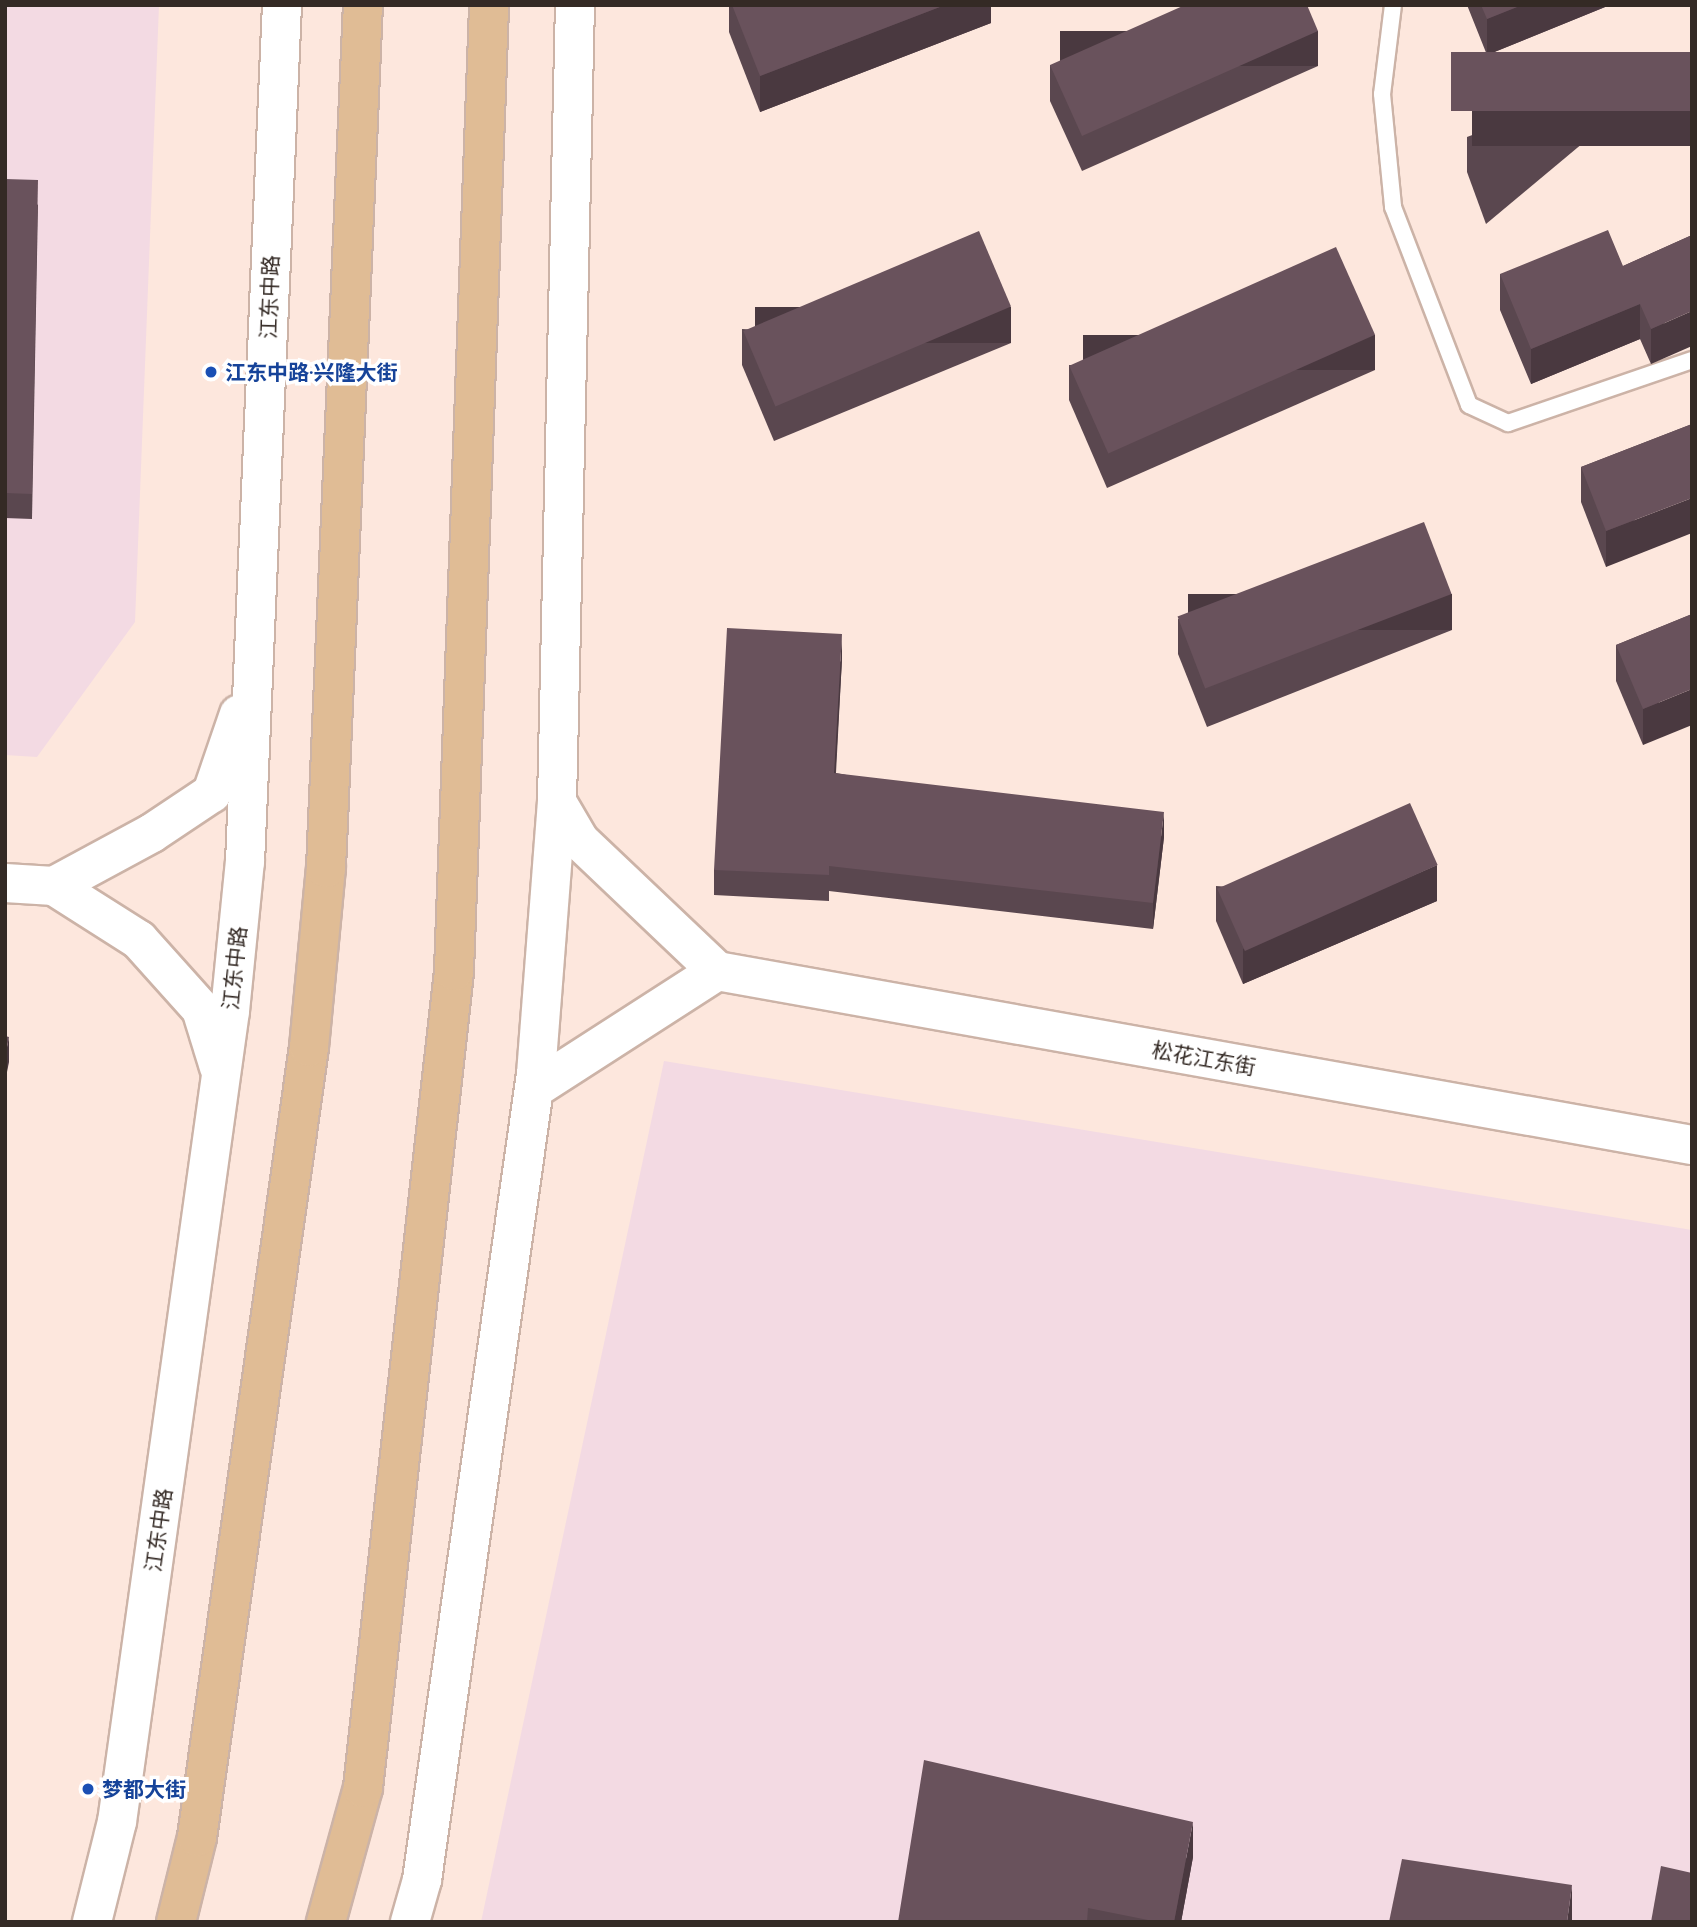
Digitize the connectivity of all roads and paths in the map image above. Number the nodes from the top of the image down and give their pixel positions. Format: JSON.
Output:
{"nodes":[{"id":1,"x":282,"y":5,"type":"edge"},
{"id":2,"x":363,"y":5,"type":"edge"},
{"id":3,"x":489,"y":5,"type":"edge"},
{"id":4,"x":575,"y":5,"type":"edge"},
{"id":5,"x":1393,"y":5,"type":"edge"},
{"id":6,"x":1692,"y":360,"type":"edge"},
{"id":7,"x":253,"y":672,"type":"junction"},
{"id":8,"x":557,"y":802,"type":"junction"},
{"id":9,"x":5,"y":883,"type":"edge"},
{"id":10,"x":54,"y":886,"type":"junction"},
{"id":11,"x":717,"y":971,"type":"junction"},
{"id":12,"x":222,"y":1076,"type":"junction"},
{"id":13,"x":534,"y":1089,"type":"junction"},
{"id":14,"x":1692,"y":1145,"type":"edge"},
{"id":15,"x":92,"y":1922,"type":"edge"},
{"id":16,"x":176,"y":1922,"type":"edge"},
{"id":17,"x":327,"y":1922,"type":"edge"},
{"id":18,"x":410,"y":1922,"type":"edge"}],
"edges":[{"from":1,"to":7,"type":"street","name":"江东中路"},
{"from":2,"to":16,"type":"main road"},
{"from":3,"to":17,"type":"main road"},
{"from":4,"to":8,"type":"street"},
{"from":5,"to":6,"type":"lane"},
{"from":7,"to":10,"type":"street"},
{"from":7,"to":12,"type":"street","name":"江东中路"},
{"from":8,"to":11,"type":"street"},
{"from":8,"to":13,"type":"street"},
{"from":9,"to":10,"type":"street"},
{"from":10,"to":12,"type":"street"},
{"from":11,"to":13,"type":"street"},
{"from":11,"to":14,"type":"street","name":"松花江东街"},
{"from":12,"to":15,"type":"street","name":"江东中路"},
{"from":13,"to":18,"type":"street"}]}
